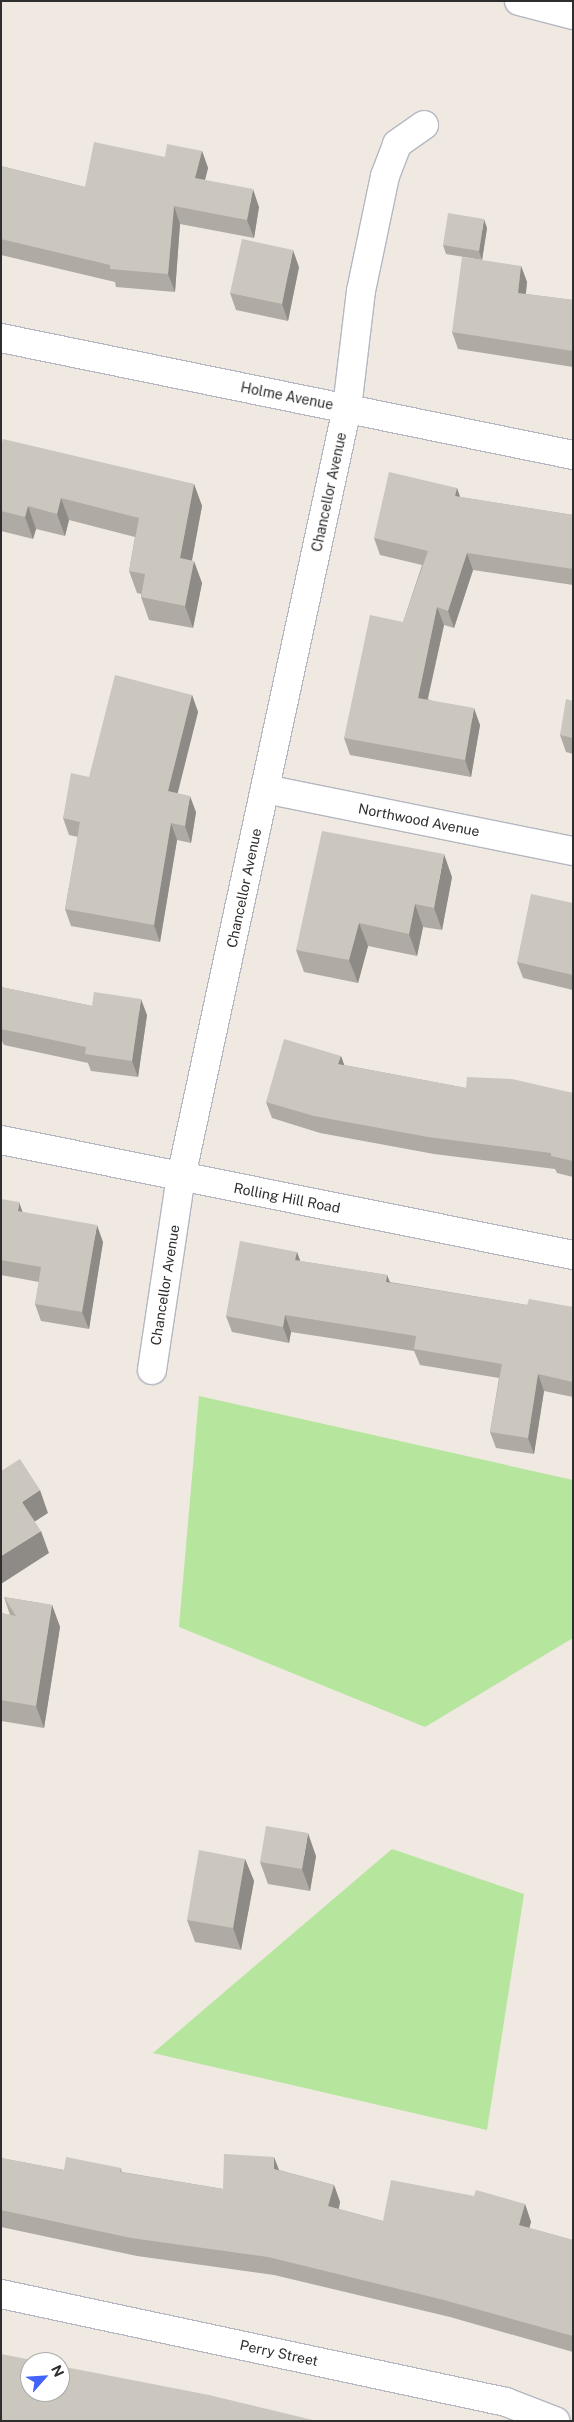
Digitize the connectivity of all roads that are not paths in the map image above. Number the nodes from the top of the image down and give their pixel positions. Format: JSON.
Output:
{"nodes":[{"id":1,"x":519,"y":1,"type":"edge"},
{"id":2,"x":573,"y":15,"type":"edge"},
{"id":3,"x":424,"y":125,"type":"dead end"},
{"id":4,"x":1,"y":338,"type":"edge"},
{"id":5,"x":347,"y":408,"type":"junction"},
{"id":6,"x":573,"y":455,"type":"edge"},
{"id":7,"x":265,"y":789,"type":"junction"},
{"id":8,"x":573,"y":850,"type":"edge"},
{"id":9,"x":1,"y":1140,"type":"edge"},
{"id":10,"x":181,"y":1177,"type":"junction"},
{"id":11,"x":573,"y":1255,"type":"edge"},
{"id":12,"x":152,"y":1370,"type":"dead end"},
{"id":13,"x":1,"y":2294,"type":"edge"},
{"id":14,"x":555,"y":2421,"type":"edge"}],
"edges":[{"from":1,"to":2,"type":"street"},
{"from":3,"to":5,"type":"street","name":"Chancellor Avenue"},
{"from":4,"to":5,"type":"street","name":"Holme Avenue"},
{"from":5,"to":6,"type":"street","name":"Holme Avenue"},
{"from":5,"to":7,"type":"street","name":"Chancellor Avenue"},
{"from":7,"to":8,"type":"street","name":"Northwood Avenue"},
{"from":7,"to":10,"type":"street","name":"Chancellor Avenue"},
{"from":9,"to":10,"type":"street","name":"Rolling Hill Road"},
{"from":10,"to":11,"type":"street","name":"Rolling Hill Road"},
{"from":10,"to":12,"type":"street","name":"Chancellor Avenue"},
{"from":13,"to":14,"type":"street","name":"Perry Street"}]}
